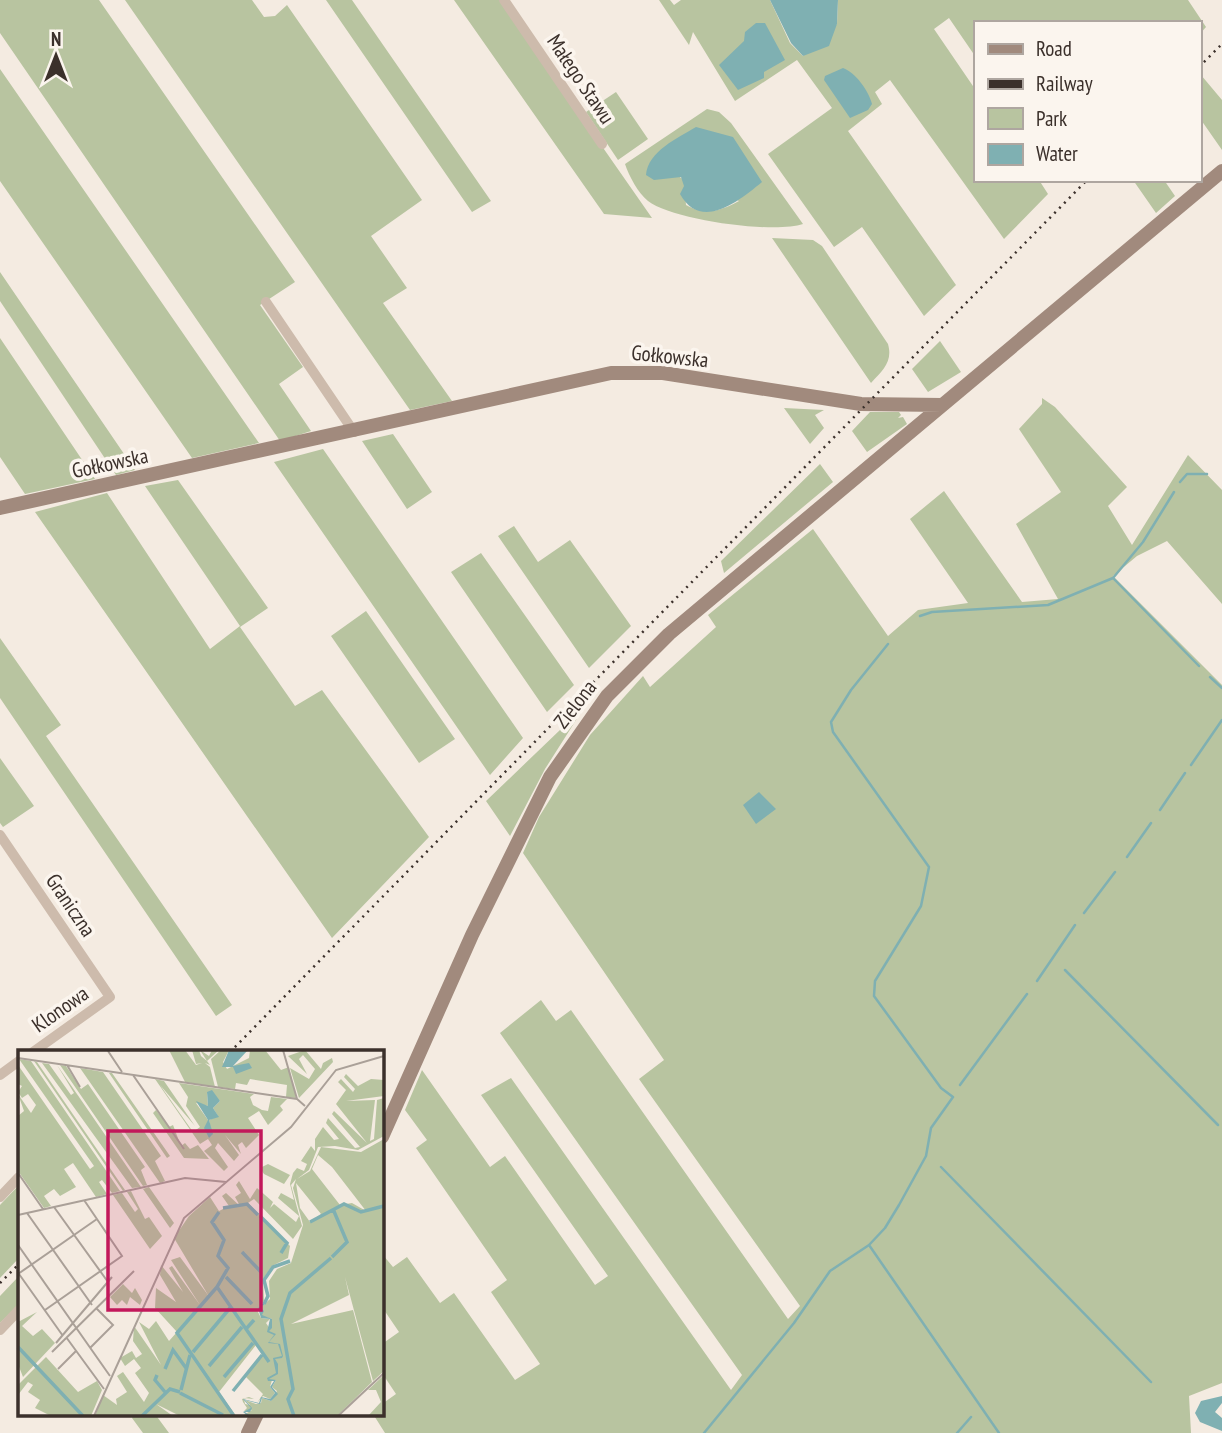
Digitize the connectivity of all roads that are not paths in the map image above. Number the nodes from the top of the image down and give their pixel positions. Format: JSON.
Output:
{"nodes":[{"id":1,"x":504,"y":0,"type":"edge"},
{"id":2,"x":602,"y":144,"type":"dead end"},
{"id":3,"x":1222,"y":171,"type":"edge"},
{"id":4,"x":266,"y":302,"type":"dead end"},
{"id":5,"x":942,"y":405,"type":"junction"},
{"id":6,"x":354,"y":432,"type":"junction"},
{"id":7,"x":0,"y":508,"type":"edge"},
{"id":8,"x":0,"y":835,"type":"edge"},
{"id":9,"x":110,"y":997,"type":"joint"},
{"id":10,"x":36,"y":1050,"type":"edge"},
{"id":11,"x":18,"y":1062,"type":"edge"},
{"id":12,"x":0,"y":1075,"type":"edge"},
{"id":13,"x":383,"y":1135,"type":"edge"},
{"id":14,"x":18,"y":1178,"type":"edge"},
{"id":15,"x":0,"y":1197,"type":"edge"},
{"id":16,"x":18,"y":1311,"type":"edge"},
{"id":17,"x":0,"y":1330,"type":"edge"},
{"id":18,"x":256,"y":1416,"type":"edge"},
{"id":19,"x":248,"y":1433,"type":"edge"}],
"edges":[{"from":1,"to":2,"type":"street","name":"Małego Stawu"},
{"from":3,"to":5,"type":"street"},
{"from":4,"to":6,"type":"street"},
{"from":5,"to":6,"type":"street","name":"Gołkowska"},
{"from":5,"to":13,"type":"street","name":"Zielona"},
{"from":6,"to":7,"type":"street","name":"Gołkowska"},
{"from":8,"to":9,"type":"street","name":"Graniczna"},
{"from":9,"to":10,"type":"street","name":"Klonowa"},
{"from":11,"to":12,"type":"street"},
{"from":14,"to":15,"type":"street"},
{"from":16,"to":17,"type":"street"},
{"from":18,"to":19,"type":"street"}]}
